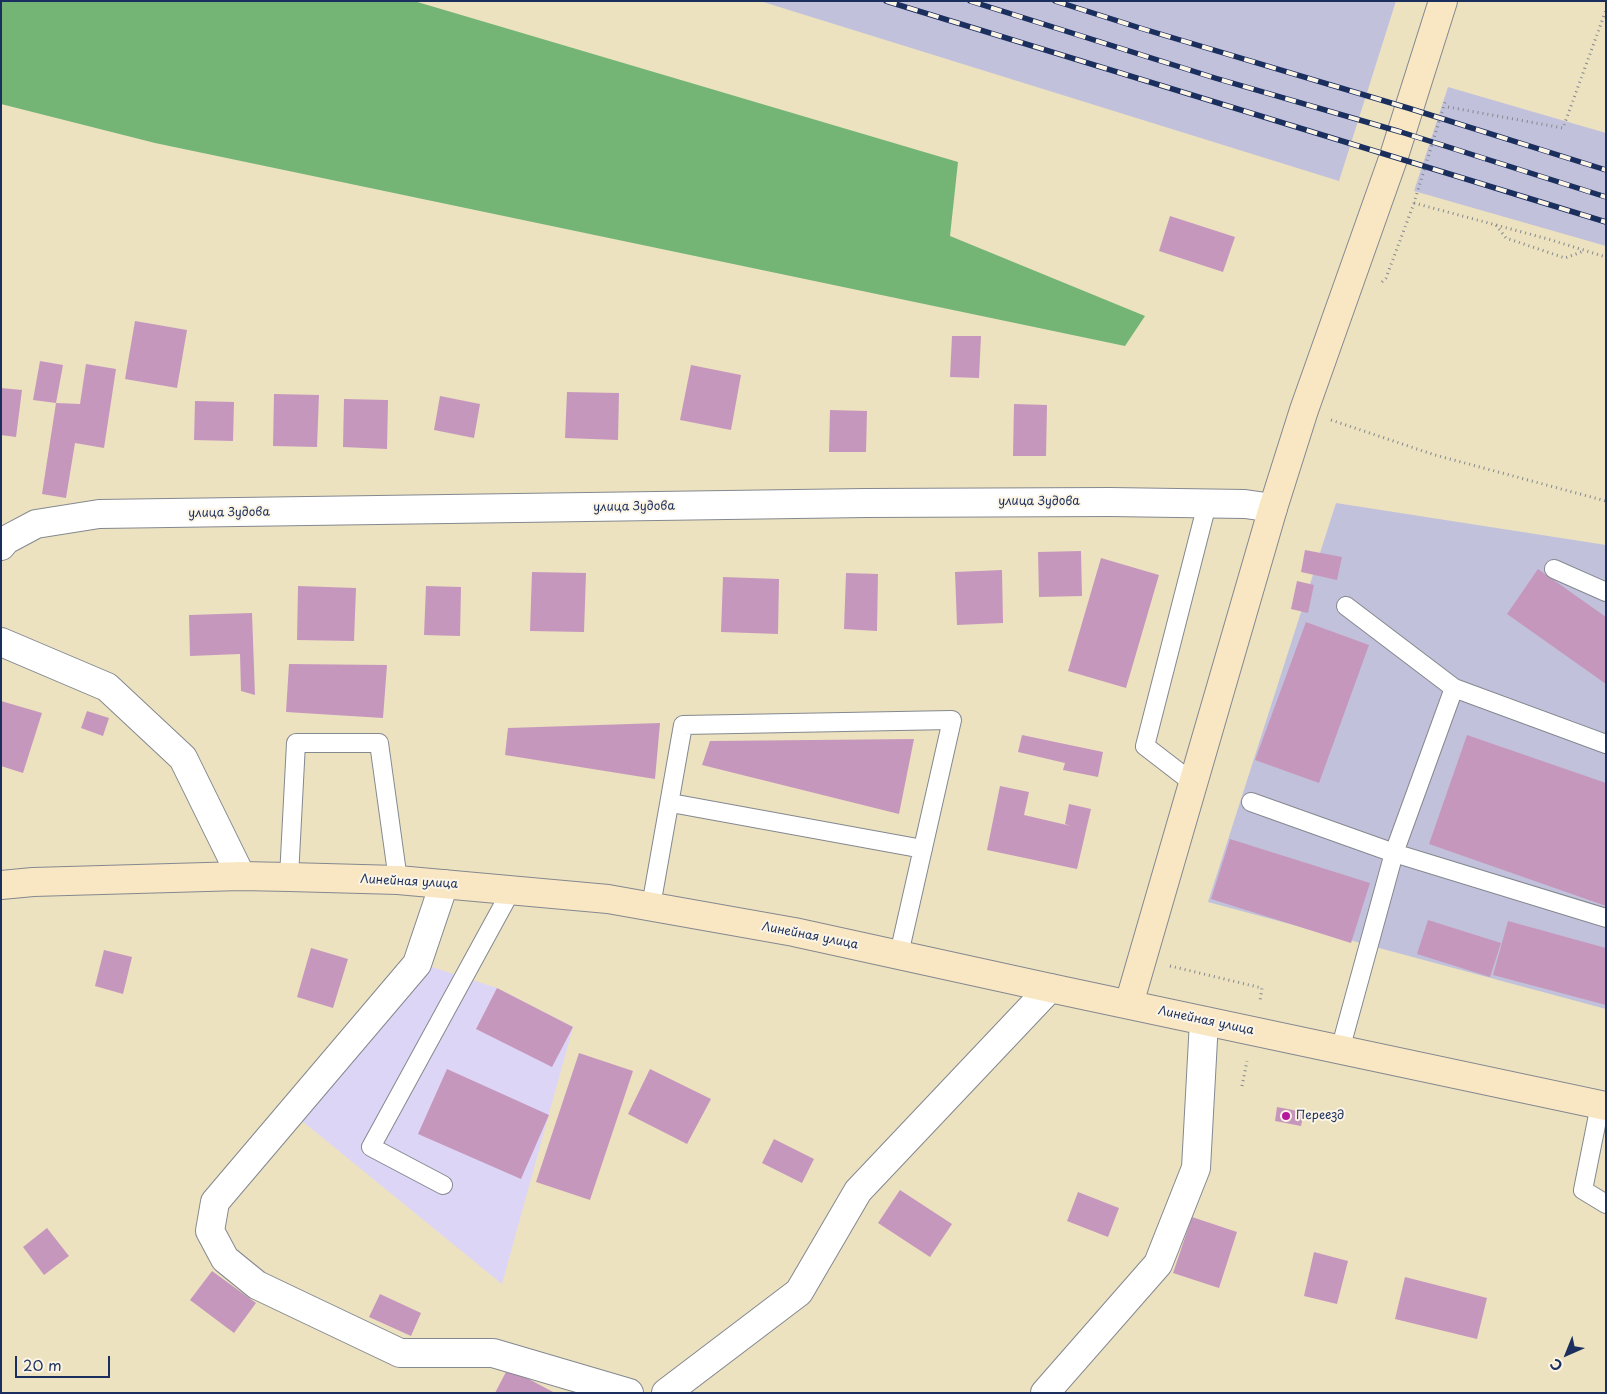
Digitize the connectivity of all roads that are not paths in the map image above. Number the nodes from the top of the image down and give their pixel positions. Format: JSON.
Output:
{"nodes":[{"id":1,"x":1443,"y":1,"type":"edge"},
{"id":2,"x":1207,"y":504,"type":"junction"},
{"id":3,"x":1273,"y":508,"type":"junction"},
{"id":4,"x":1,"y":546,"type":"edge"},
{"id":5,"x":1554,"y":569,"type":"dead end"},
{"id":6,"x":1606,"y":592,"type":"edge"},
{"id":7,"x":1346,"y":606,"type":"dead end"},
{"id":8,"x":1,"y":642,"type":"edge"},
{"id":9,"x":1454,"y":688,"type":"junction"},
{"id":10,"x":1606,"y":744,"type":"edge"},
{"id":11,"x":1193,"y":784,"type":"junction"},
{"id":12,"x":1251,"y":802,"type":"dead end"},
{"id":13,"x":671,"y":803,"type":"junction"},
{"id":14,"x":923,"y":849,"type":"junction"},
{"id":15,"x":1394,"y":853,"type":"junction"},
{"id":16,"x":241,"y":876,"type":"junction"},
{"id":17,"x":289,"y":877,"type":"junction"},
{"id":18,"x":398,"y":880,"type":"junction"},
{"id":19,"x":444,"y":884,"type":"junction"},
{"id":20,"x":1,"y":885,"type":"edge"},
{"id":21,"x":512,"y":889,"type":"junction"},
{"id":22,"x":651,"y":906,"type":"junction"},
{"id":23,"x":1606,"y":918,"type":"edge"},
{"id":24,"x":899,"y":954,"type":"junction"},
{"id":25,"x":1050,"y":988,"type":"junction"},
{"id":26,"x":1129,"y":1004,"type":"junction"},
{"id":27,"x":1204,"y":1021,"type":"junction"},
{"id":28,"x":1340,"y":1050,"type":"junction"},
{"id":29,"x":1603,"y":1106,"type":"edge"},
{"id":30,"x":443,"y":1185,"type":"dead end"},
{"id":31,"x":1606,"y":1204,"type":"edge"},
{"id":32,"x":629,"y":1393,"type":"edge"},
{"id":33,"x":666,"y":1393,"type":"edge"},
{"id":34,"x":1045,"y":1393,"type":"edge"}],
"edges":[{"from":1,"to":3,"type":"street"},
{"from":2,"to":3,"type":"street","name":"улица Зудова"},
{"from":2,"to":4,"type":"street","name":"улица Зудова"},
{"from":2,"to":11,"type":"lane"},
{"from":3,"to":11,"type":"street"},
{"from":5,"to":6,"type":"lane"},
{"from":7,"to":9,"type":"lane"},
{"from":8,"to":16,"type":"street"},
{"from":9,"to":10,"type":"lane"},
{"from":9,"to":15,"type":"lane"},
{"from":11,"to":26,"type":"street"},
{"from":12,"to":15,"type":"lane"},
{"from":13,"to":14,"type":"lane"},
{"from":13,"to":14,"type":"lane"},
{"from":13,"to":22,"type":"lane"},
{"from":14,"to":24,"type":"lane"},
{"from":15,"to":23,"type":"lane"},
{"from":15,"to":28,"type":"lane"},
{"from":16,"to":17,"type":"street","name":"Линейная улица"},
{"from":16,"to":20,"type":"street","name":"Линейная улица"},
{"from":17,"to":18,"type":"street","name":"Линейная улица"},
{"from":17,"to":18,"type":"lane"},
{"from":18,"to":19,"type":"street","name":"Линейная улица"},
{"from":19,"to":21,"type":"street","name":"Линейная улица"},
{"from":19,"to":32,"type":"street"},
{"from":21,"to":22,"type":"street","name":"Линейная улица"},
{"from":21,"to":30,"type":"lane"},
{"from":22,"to":24,"type":"street","name":"Линейная улица"},
{"from":24,"to":25,"type":"street","name":"Линейная улица"},
{"from":25,"to":26,"type":"street","name":"Линейная улица"},
{"from":25,"to":33,"type":"street"},
{"from":26,"to":27,"type":"street","name":"Линейная улица"},
{"from":27,"to":28,"type":"street","name":"Линейная улица"},
{"from":27,"to":34,"type":"street"},
{"from":28,"to":29,"type":"street","name":"Линейная улица"},
{"from":29,"to":31,"type":"lane"}]}
